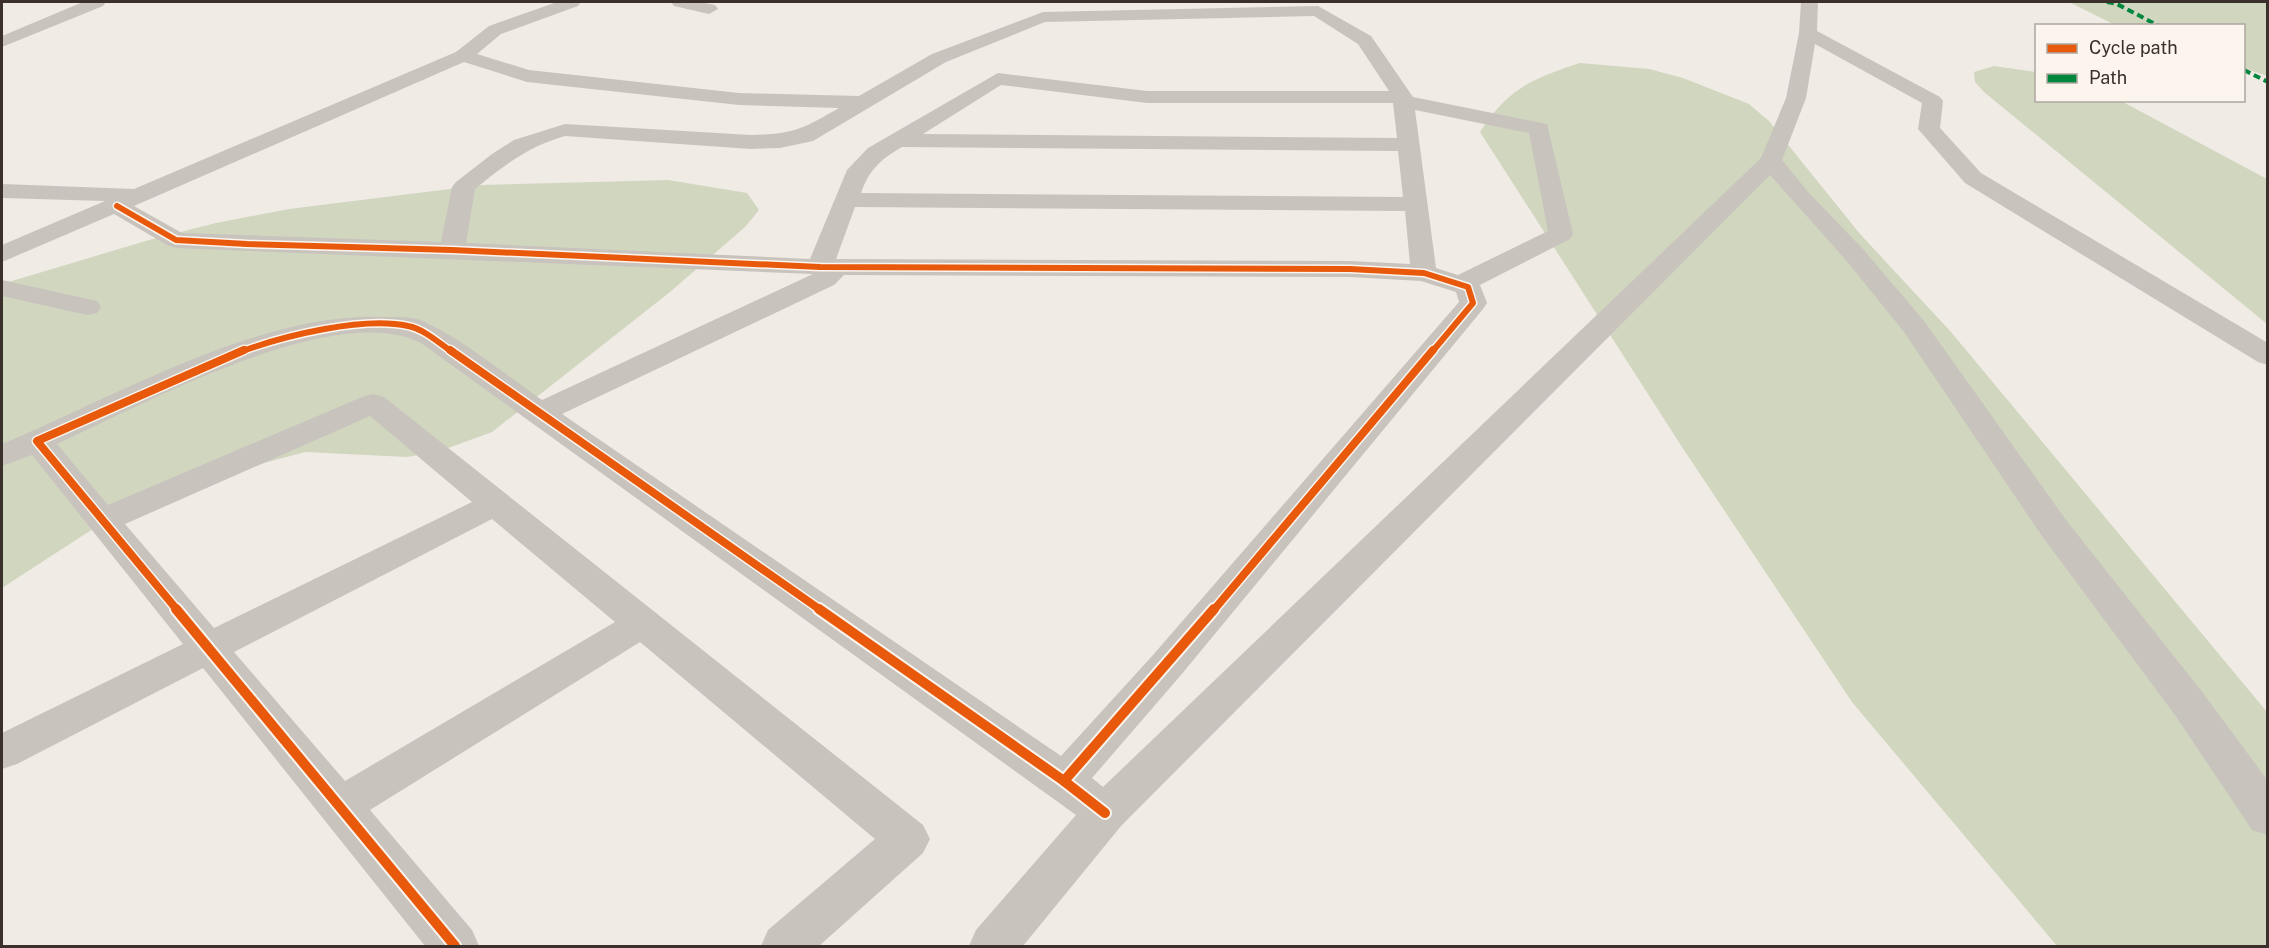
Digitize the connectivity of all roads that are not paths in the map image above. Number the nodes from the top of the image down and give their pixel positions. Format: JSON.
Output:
{"nodes":[{"id":1,"x":97,"y":2,"type":"edge"},
{"id":2,"x":572,"y":2,"type":"edge"},
{"id":3,"x":680,"y":2,"type":"edge"},
{"id":4,"x":1810,"y":2,"type":"edge"},
{"id":5,"x":709,"y":9,"type":"dead end"},
{"id":6,"x":1043,"y":9,"type":"edge"},
{"id":7,"x":1808,"y":33,"type":"junction"},
{"id":8,"x":2,"y":42,"type":"edge"},
{"id":9,"x":463,"y":56,"type":"junction"},
{"id":10,"x":1403,"y":99,"type":"junction"},
{"id":11,"x":860,"y":102,"type":"junction"},
{"id":12,"x":897,"y":140,"type":"junction"},
{"id":13,"x":1409,"y":145,"type":"junction"},
{"id":14,"x":1771,"y":161,"type":"junction"},
{"id":15,"x":2,"y":191,"type":"edge"},
{"id":16,"x":142,"y":195,"type":"junction"},
{"id":17,"x":846,"y":200,"type":"junction"},
{"id":18,"x":1416,"y":204,"type":"junction"},
{"id":19,"x":117,"y":206,"type":"junction"},
{"id":20,"x":452,"y":250,"type":"junction"},
{"id":21,"x":2,"y":254,"type":"edge"},
{"id":22,"x":828,"y":267,"type":"junction"},
{"id":23,"x":1424,"y":273,"type":"junction"},
{"id":24,"x":1461,"y":284,"type":"junction"},
{"id":25,"x":2,"y":288,"type":"edge"},
{"id":26,"x":87,"y":307,"type":"dead end"},
{"id":27,"x":2268,"y":356,"type":"edge"},
{"id":28,"x":539,"y":413,"type":"junction"},
{"id":29,"x":37,"y":441,"type":"junction"},
{"id":30,"x":2,"y":456,"type":"edge"},
{"id":31,"x":495,"y":504,"type":"junction"},
{"id":32,"x":102,"y":520,"type":"junction"},
{"id":33,"x":642,"y":623,"type":"junction"},
{"id":34,"x":208,"y":648,"type":"junction"},
{"id":35,"x":2,"y":752,"type":"edge"},
{"id":36,"x":1064,"y":782,"type":"junction"},
{"id":37,"x":339,"y":807,"type":"junction"},
{"id":38,"x":1105,"y":813,"type":"junction"},
{"id":39,"x":2268,"y":817,"type":"edge"},
{"id":40,"x":455,"y":946,"type":"edge"},
{"id":41,"x":785,"y":946,"type":"edge"},
{"id":42,"x":993,"y":946,"type":"edge"}],
"edges":[{"from":1,"to":8,"type":"street"},
{"from":2,"to":9,"type":"street"},
{"from":3,"to":5,"type":"street"},
{"from":4,"to":7,"type":"street"},
{"from":6,"to":10,"type":"street"},
{"from":6,"to":11,"type":"street"},
{"from":7,"to":14,"type":"street"},
{"from":7,"to":27,"type":"street"},
{"from":9,"to":11,"type":"street"},
{"from":9,"to":16,"type":"street"},
{"from":10,"to":12,"type":"street"},
{"from":10,"to":13,"type":"street"},
{"from":10,"to":24,"type":"street"},
{"from":11,"to":20,"type":"street"},
{"from":12,"to":13,"type":"street"},
{"from":12,"to":17,"type":"street"},
{"from":13,"to":18,"type":"street"},
{"from":14,"to":38,"type":"street"},
{"from":14,"to":39,"type":"street"},
{"from":15,"to":16,"type":"street"},
{"from":16,"to":19,"type":"street"},
{"from":17,"to":18,"type":"street"},
{"from":17,"to":22,"type":"street"},
{"from":18,"to":23,"type":"street"},
{"from":19,"to":20,"type":"street"},
{"from":19,"to":21,"type":"street"},
{"from":20,"to":22,"type":"street"},
{"from":22,"to":23,"type":"street"},
{"from":22,"to":28,"type":"street"},
{"from":23,"to":24,"type":"street"},
{"from":24,"to":36,"type":"street"},
{"from":25,"to":26,"type":"street"},
{"from":28,"to":29,"type":"street"},
{"from":28,"to":36,"type":"street"},
{"from":29,"to":30,"type":"street"},
{"from":29,"to":32,"type":"street"},
{"from":31,"to":32,"type":"street"},
{"from":31,"to":33,"type":"street"},
{"from":31,"to":34,"type":"street"},
{"from":32,"to":34,"type":"street"},
{"from":33,"to":37,"type":"street"},
{"from":33,"to":41,"type":"street"},
{"from":34,"to":35,"type":"street"},
{"from":34,"to":37,"type":"street"},
{"from":36,"to":38,"type":"street"},
{"from":37,"to":40,"type":"street"},
{"from":38,"to":42,"type":"street"}]}
